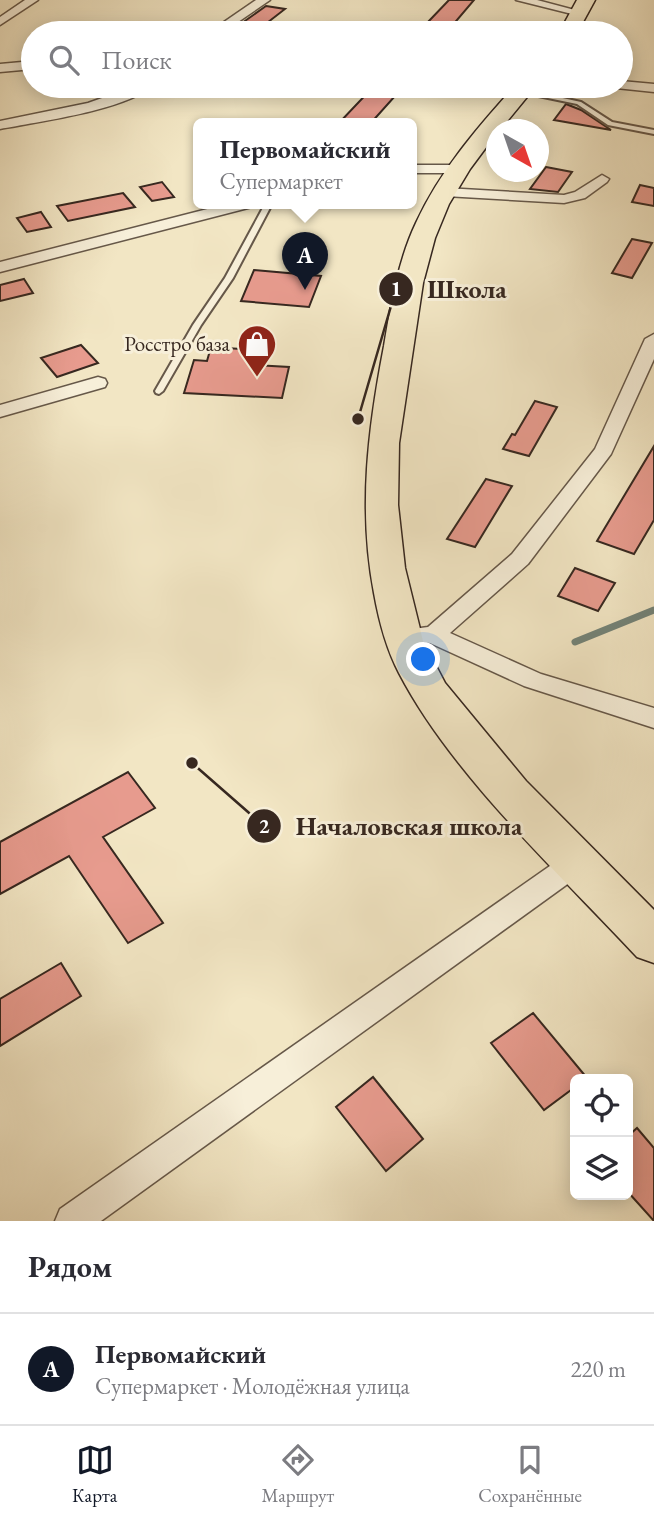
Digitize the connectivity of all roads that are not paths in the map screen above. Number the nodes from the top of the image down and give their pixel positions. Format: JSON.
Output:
{"nodes":[{"id":1,"x":32,"y":0,"type":"edge"},
{"id":2,"x":264,"y":0,"type":"edge"},
{"id":3,"x":522,"y":0,"type":"edge"},
{"id":4,"x":583,"y":6,"type":"edge"},
{"id":5,"x":232,"y":21,"type":"edge"},
{"id":6,"x":0,"y":22,"type":"edge"},
{"id":7,"x":21,"y":66,"type":"edge"},
{"id":8,"x":0,"y":68,"type":"edge"},
{"id":9,"x":633,"y":86,"type":"edge"},
{"id":10,"x":654,"y":88,"type":"edge"},
{"id":11,"x":118,"y":98,"type":"edge"},
{"id":12,"x":516,"y":98,"type":"edge"},
{"id":13,"x":561,"y":98,"type":"edge"},
{"id":14,"x":0,"y":125,"type":"edge"},
{"id":15,"x":654,"y":132,"type":"edge"},
{"id":16,"x":417,"y":170,"type":"edge"},
{"id":17,"x":602,"y":179,"type":"dead end"},
{"id":18,"x":452,"y":180,"type":"junction"},
{"id":19,"x":226,"y":209,"type":"edge"},
{"id":20,"x":267,"y":209,"type":"edge"},
{"id":21,"x":0,"y":267,"type":"edge"},
{"id":22,"x":654,"y":339,"type":"edge"},
{"id":23,"x":98,"y":383,"type":"dead end"},
{"id":24,"x":159,"y":391,"type":"dead end"},
{"id":25,"x":0,"y":411,"type":"edge"},
{"id":26,"x":418,"y":635,"type":"junction"},
{"id":27,"x":654,"y":718,"type":"edge"},
{"id":28,"x":577,"y":862,"type":"junction"},
{"id":29,"x":654,"y":942,"type":"edge"},
{"id":30,"x":72,"y":1221,"type":"edge"}],
"edges":[{"from":1,"to":6,"type":"street"},
{"from":2,"to":5,"type":"street"},
{"from":3,"to":4,"type":"street"},
{"from":7,"to":8,"type":"street"},
{"from":9,"to":10,"type":"street"},
{"from":11,"to":14,"type":"street"},
{"from":12,"to":18,"type":"main road"},
{"from":13,"to":15,"type":"lane"},
{"from":16,"to":18,"type":"street"},
{"from":17,"to":18,"type":"street"},
{"from":18,"to":26,"type":"main road"},
{"from":19,"to":21,"type":"street"},
{"from":20,"to":24,"type":"lane"},
{"from":22,"to":26,"type":"street"},
{"from":23,"to":25,"type":"street"},
{"from":26,"to":27,"type":"street"},
{"from":26,"to":28,"type":"main road"},
{"from":28,"to":29,"type":"main road"},
{"from":28,"to":30,"type":"street"}]}
